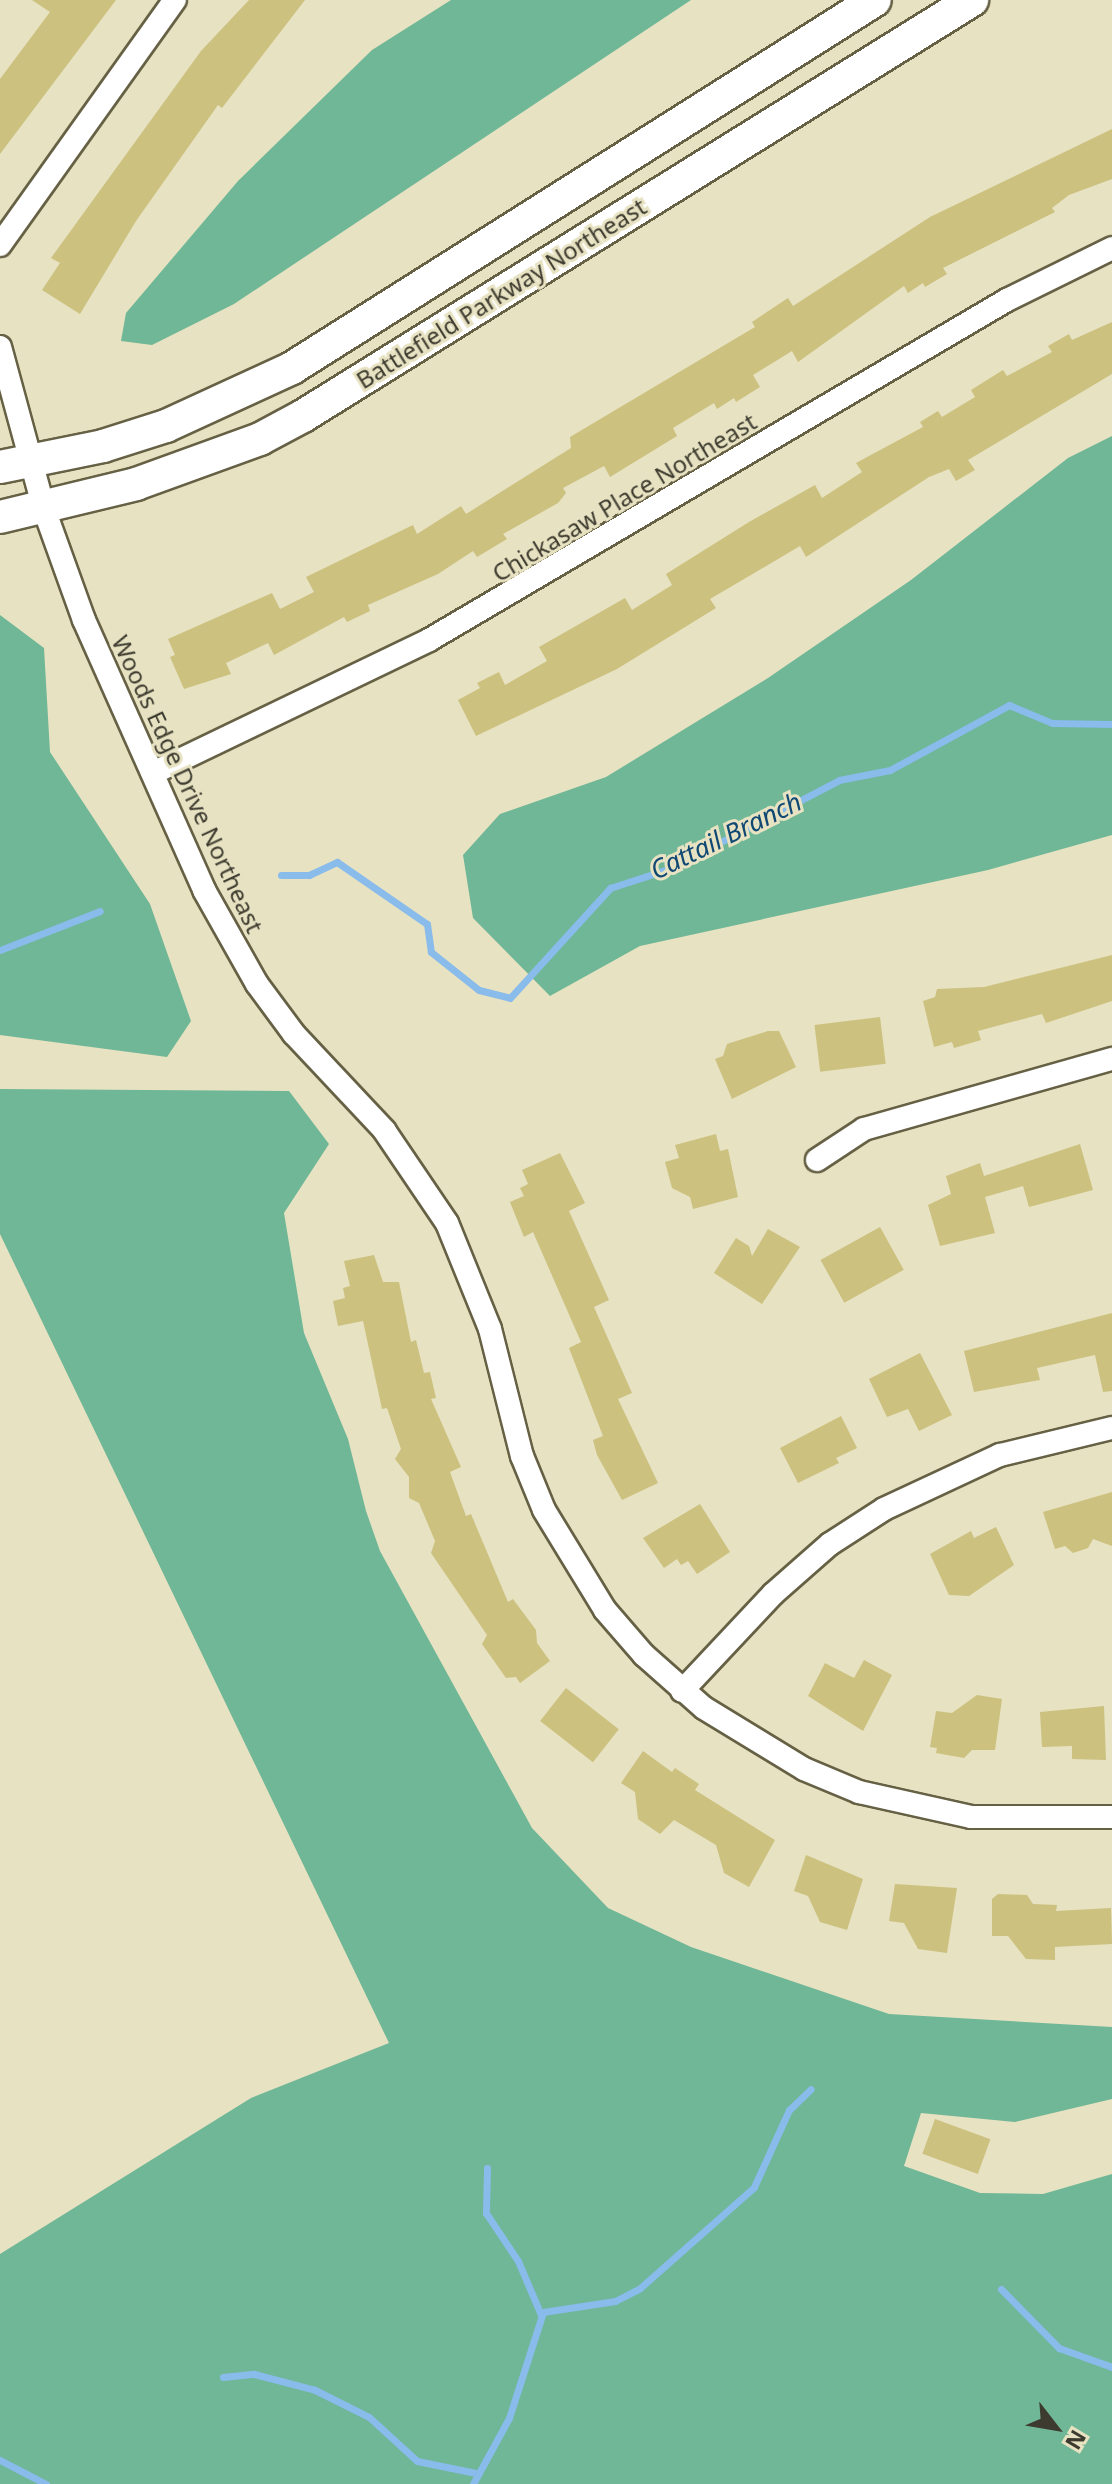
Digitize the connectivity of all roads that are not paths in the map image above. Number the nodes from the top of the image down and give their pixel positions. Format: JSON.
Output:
{"nodes":[{"id":1,"x":175,"y":0,"type":"edge"},
{"id":2,"x":875,"y":0,"type":"edge"},
{"id":3,"x":972,"y":0,"type":"edge"},
{"id":4,"x":0,"y":245,"type":"edge"},
{"id":5,"x":1112,"y":248,"type":"edge"},
{"id":6,"x":0,"y":347,"type":"edge"},
{"id":7,"x":15,"y":465,"type":"edge"},
{"id":8,"x":44,"y":509,"type":"junction"},
{"id":9,"x":0,"y":517,"type":"edge"},
{"id":10,"x":153,"y":773,"type":"junction"},
{"id":11,"x":1112,"y":1059,"type":"edge"},
{"id":12,"x":817,"y":1160,"type":"dead end"},
{"id":13,"x":1112,"y":1428,"type":"edge"},
{"id":14,"x":682,"y":1691,"type":"junction"},
{"id":15,"x":1112,"y":1817,"type":"edge"}],
"edges":[{"from":1,"to":4,"type":"street"},
{"from":2,"to":7,"type":"main road","name":"Battlefield Parkway Northeast"},
{"from":3,"to":8,"type":"main road","name":"Battlefield Parkway Northeast"},
{"from":5,"to":10,"type":"street","name":"Chickasaw Place Northeast"},
{"from":6,"to":7,"type":"street","name":"Woods Edge Drive Northeast"},
{"from":7,"to":8,"type":"street","name":"Woods Edge Drive Northeast"},
{"from":8,"to":9,"type":"main road","name":"Battlefield Parkway Northeast"},
{"from":8,"to":10,"type":"street","name":"Woods Edge Drive Northeast"},
{"from":10,"to":14,"type":"street","name":"Woods Edge Drive Northeast"},
{"from":11,"to":12,"type":"street"},
{"from":13,"to":14,"type":"street"},
{"from":14,"to":15,"type":"street","name":"Woods Edge Drive Northeast"}]}
